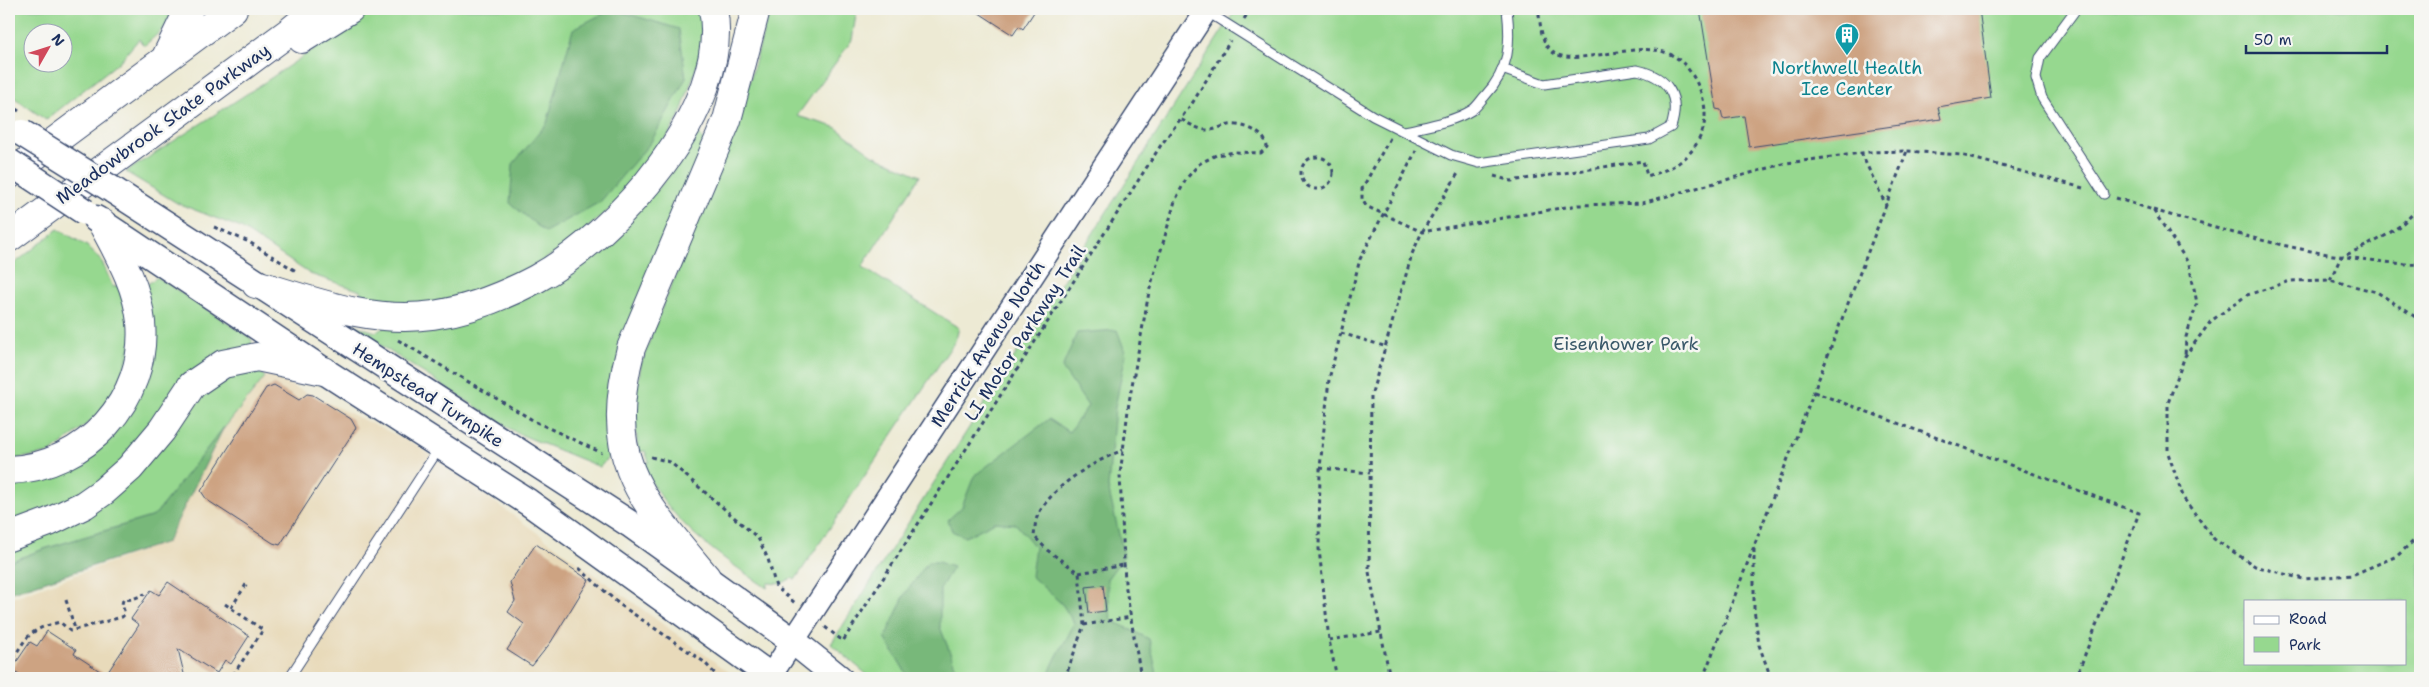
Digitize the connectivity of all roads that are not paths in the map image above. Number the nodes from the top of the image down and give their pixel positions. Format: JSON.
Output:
{"nodes":[{"id":1,"x":189,"y":9,"type":"edge"},
{"id":2,"x":233,"y":9,"type":"edge"},
{"id":3,"x":317,"y":9,"type":"edge"},
{"id":4,"x":350,"y":9,"type":"edge"},
{"id":5,"x":713,"y":9,"type":"edge"},
{"id":6,"x":756,"y":9,"type":"edge"},
{"id":7,"x":1507,"y":9,"type":"edge"},
{"id":8,"x":2076,"y":9,"type":"edge"},
{"id":9,"x":1207,"y":10,"type":"edge"},
{"id":10,"x":165,"y":60,"type":"junction"},
{"id":11,"x":1502,"y":69,"type":"junction"},
{"id":12,"x":16,"y":129,"type":"edge"},
{"id":13,"x":1405,"y":131,"type":"junction"},
{"id":14,"x":130,"y":149,"type":"junction"},
{"id":15,"x":9,"y":162,"type":"edge"},
{"id":16,"x":9,"y":175,"type":"edge"},
{"id":17,"x":2104,"y":194,"type":"road end"},
{"id":18,"x":94,"y":218,"type":"junction"},
{"id":19,"x":9,"y":238,"type":"edge"},
{"id":20,"x":256,"y":284,"type":"junction"},
{"id":21,"x":324,"y":371,"type":"junction"},
{"id":22,"x":442,"y":445,"type":"junction"},
{"id":23,"x":9,"y":470,"type":"edge"},
{"id":24,"x":9,"y":537,"type":"edge"},
{"id":25,"x":706,"y":578,"type":"junction"},
{"id":26,"x":793,"y":641,"type":"junction"},
{"id":27,"x":289,"y":678,"type":"edge"},
{"id":28,"x":770,"y":678,"type":"edge"},
{"id":29,"x":839,"y":678,"type":"edge"}],
"edges":[{"from":1,"to":10,"type":"highway"},
{"from":2,"to":10,"type":"highway"},
{"from":3,"to":14,"type":"highway","name":"Meadowbrook State Parkway"},
{"from":4,"to":14,"type":"highway"},
{"from":5,"to":20,"type":"highway"},
{"from":6,"to":25,"type":"highway"},
{"from":7,"to":11,"type":"lane"},
{"from":8,"to":17,"type":"lane"},
{"from":9,"to":13,"type":"lane"},
{"from":9,"to":26,"type":"main road","name":"Merrick Avenue North"},
{"from":10,"to":16,"type":"highway"},
{"from":11,"to":13,"type":"lane"},
{"from":11,"to":13,"type":"lane"},
{"from":12,"to":20,"type":"main road","name":"Hempstead Turnpike","bridge":true},
{"from":14,"to":19,"type":"highway","name":"Meadowbrook State Parkway"},
{"from":15,"to":18,"type":"main road","name":"Hempstead Turnpike","bridge":true},
{"from":18,"to":21,"type":"main road","name":"Hempstead Turnpike"},
{"from":18,"to":23,"type":"highway"},
{"from":20,"to":25,"type":"main road","name":"Hempstead Turnpike"},
{"from":21,"to":22,"type":"main road","name":"Hempstead Turnpike"},
{"from":21,"to":24,"type":"highway"},
{"from":22,"to":27,"type":"lane"},
{"from":22,"to":28,"type":"main road","name":"Hempstead Turnpike"},
{"from":25,"to":26,"type":"main road","name":"Hempstead Turnpike"},
{"from":26,"to":28,"type":"main road","name":"Merrick Avenue North"},
{"from":26,"to":29,"type":"main road","name":"Hempstead Turnpike"}]}
